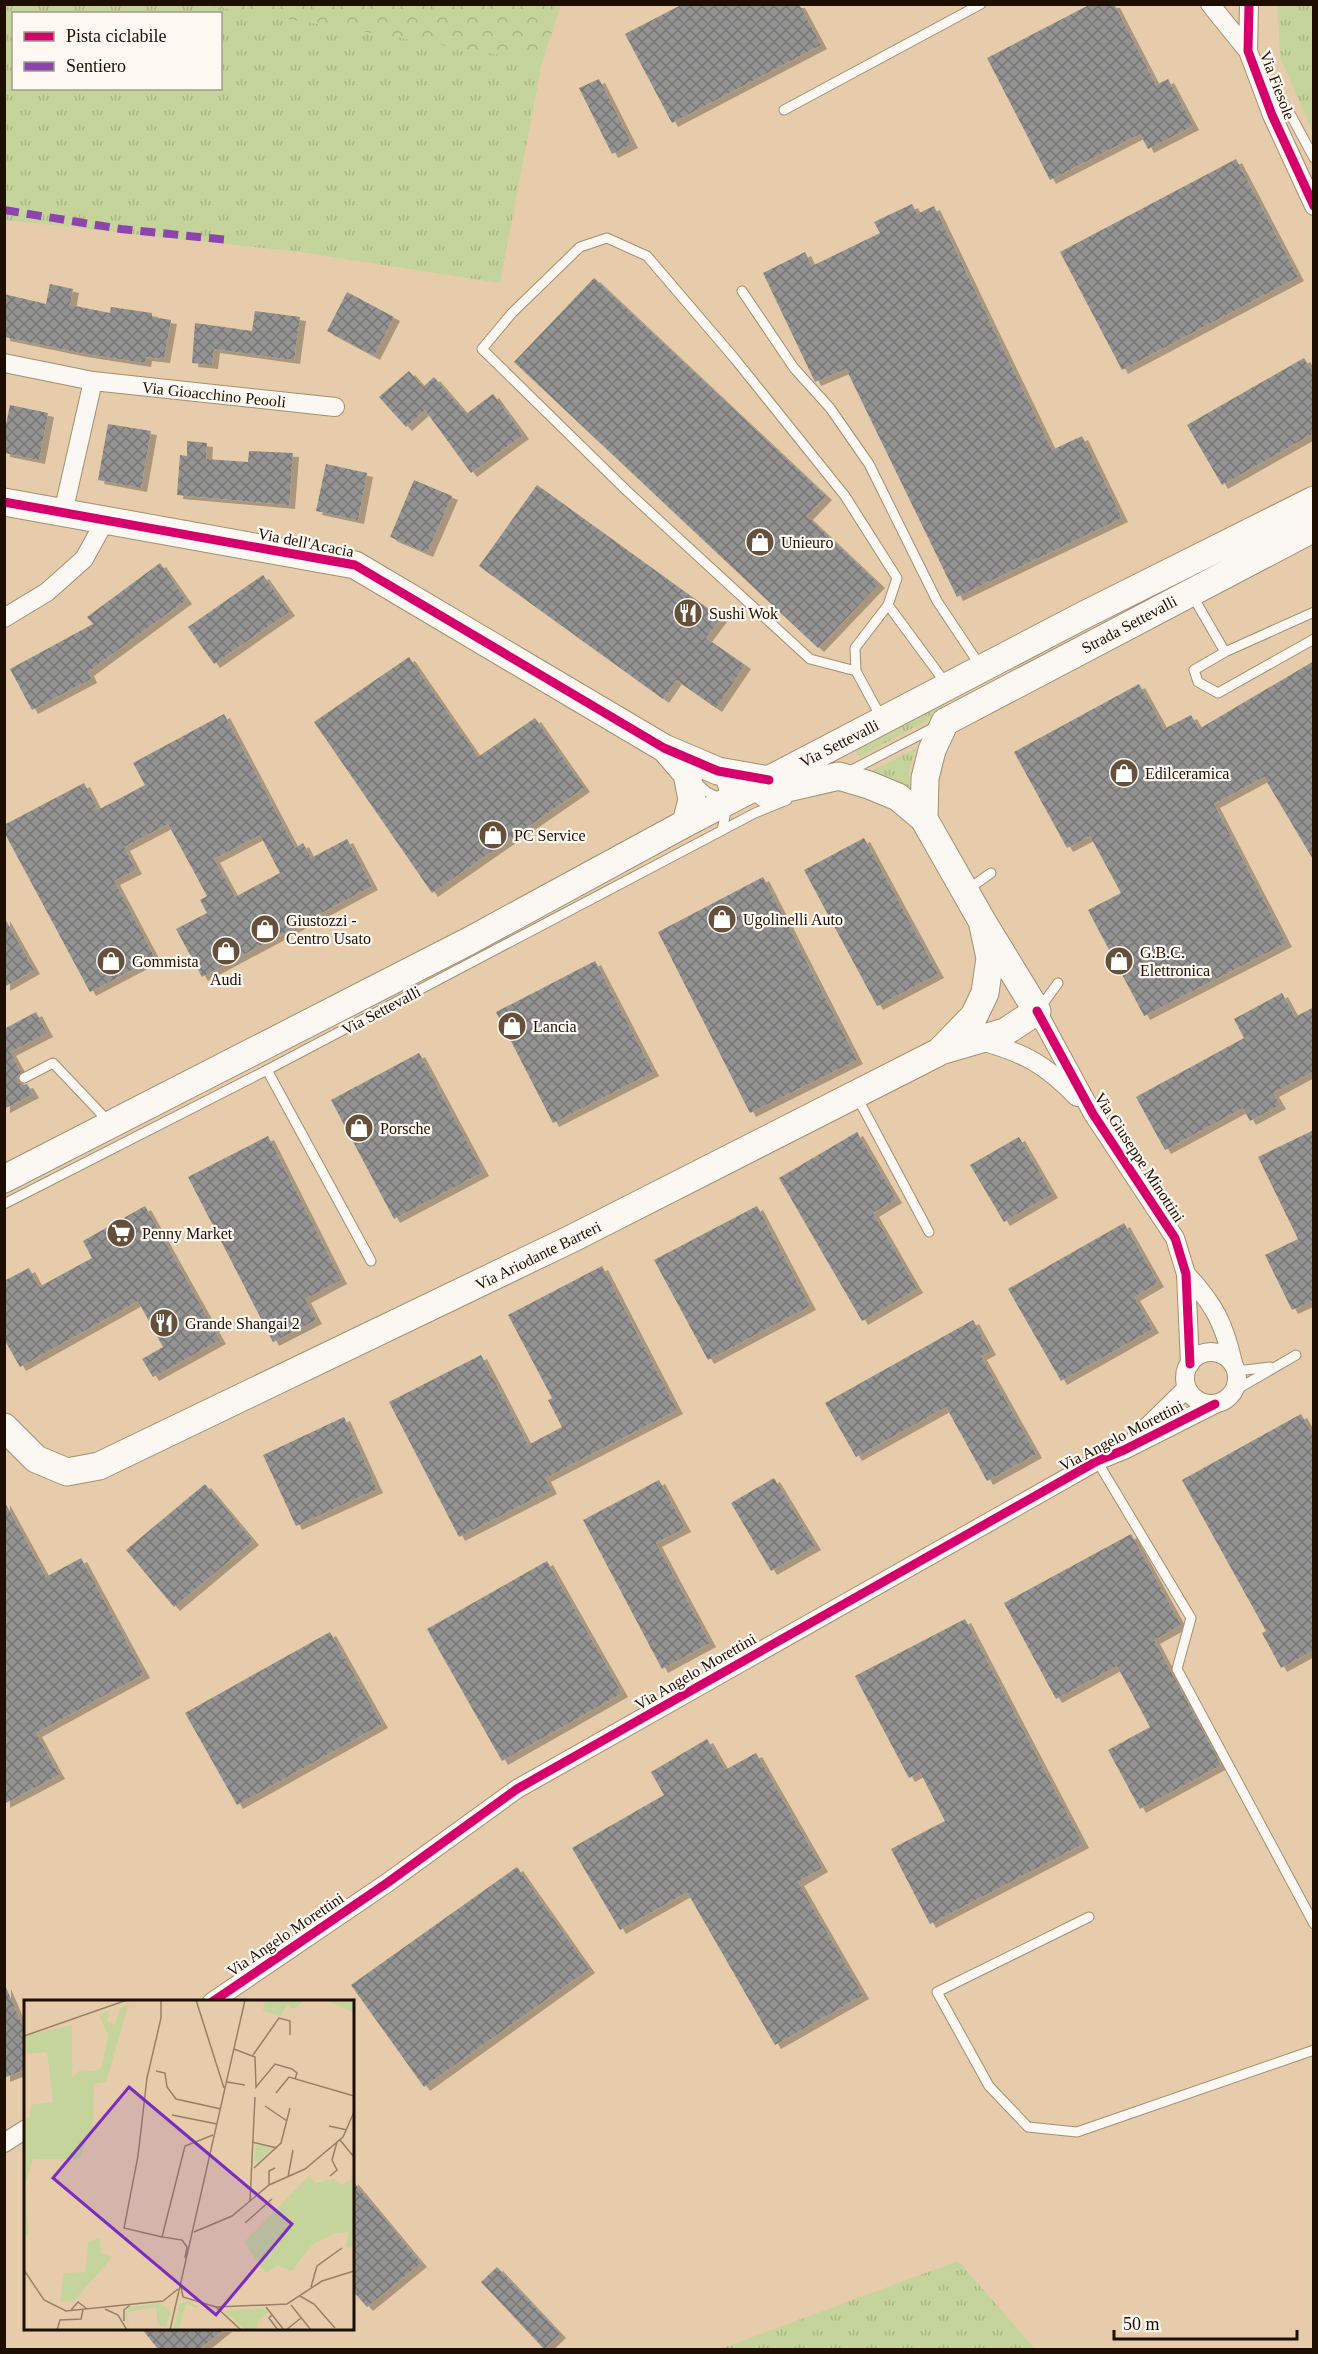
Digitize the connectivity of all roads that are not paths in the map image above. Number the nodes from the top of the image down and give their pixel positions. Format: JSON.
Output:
{"nodes":[{"id":1,"x":981,"y":4,"type":"edge"},
{"id":2,"x":1210,"y":4,"type":"edge"},
{"id":3,"x":1249,"y":4,"type":"edge"},
{"id":4,"x":1248,"y":51,"type":"junction"},
{"id":5,"x":1263,"y":93,"type":"junction"},
{"id":6,"x":784,"y":110,"type":"dead end"},
{"id":7,"x":1314,"y":158,"type":"edge"},
{"id":8,"x":1314,"y":206,"type":"edge"},
{"id":9,"x":742,"y":291,"type":"dead end"},
{"id":10,"x":4,"y":363,"type":"edge"},
{"id":11,"x":93,"y":381,"type":"junction"},
{"id":12,"x":335,"y":407,"type":"dead end"},
{"id":13,"x":1314,"y":500,"type":"edge"},
{"id":14,"x":4,"y":502,"type":"edge"},
{"id":15,"x":63,"y":513,"type":"junction"},
{"id":16,"x":105,"y":520,"type":"junction"},
{"id":17,"x":1314,"y":528,"type":"edge"},
{"id":18,"x":1190,"y":592,"type":"junction"},
{"id":19,"x":888,"y":605,"type":"junction"},
{"id":20,"x":1314,"y":612,"type":"edge"},
{"id":21,"x":4,"y":618,"type":"edge"},
{"id":22,"x":1314,"y":639,"type":"edge"},
{"id":23,"x":1225,"y":652,"type":"junction"},
{"id":24,"x":983,"y":669,"type":"junction"},
{"id":25,"x":856,"y":671,"type":"junction"},
{"id":26,"x":949,"y":686,"type":"junction"},
{"id":27,"x":883,"y":720,"type":"junction"},
{"id":28,"x":945,"y":722,"type":"junction"},
{"id":29,"x":664,"y":748,"type":"junction"},
{"id":30,"x":718,"y":771,"type":"junction"},
{"id":31,"x":687,"y":774,"type":"junction"},
{"id":32,"x":839,"y":776,"type":"junction"},
{"id":33,"x":770,"y":780,"type":"junction"},
{"id":34,"x":741,"y":807,"type":"junction"},
{"id":35,"x":924,"y":819,"type":"junction"},
{"id":36,"x":686,"y":824,"type":"junction"},
{"id":37,"x":722,"y":830,"type":"junction"},
{"id":38,"x":991,"y":873,"type":"dead end"},
{"id":39,"x":966,"y":892,"type":"junction"},
{"id":40,"x":982,"y":921,"type":"junction"},
{"id":41,"x":1058,"y":983,"type":"dead end"},
{"id":42,"x":1037,"y":1011,"type":"junction"},
{"id":43,"x":978,"y":1040,"type":"junction"},
{"id":44,"x":939,"y":1052,"type":"junction"},
{"id":45,"x":267,"y":1070,"type":"junction"},
{"id":46,"x":24,"y":1078,"type":"dead end"},
{"id":47,"x":856,"y":1094,"type":"junction"},
{"id":48,"x":1093,"y":1113,"type":"junction"},
{"id":49,"x":110,"y":1124,"type":"junction"},
{"id":50,"x":4,"y":1179,"type":"edge"},
{"id":51,"x":4,"y":1204,"type":"edge"},
{"id":52,"x":929,"y":1232,"type":"dead end"},
{"id":53,"x":371,"y":1262,"type":"dead end"},
{"id":54,"x":1186,"y":1274,"type":"junction"},
{"id":55,"x":1296,"y":1355,"type":"dead end"},
{"id":56,"x":1190,"y":1364,"type":"junction"},
{"id":57,"x":1275,"y":1366,"type":"junction"},
{"id":58,"x":1235,"y":1367,"type":"junction"},
{"id":59,"x":1187,"y":1388,"type":"junction"},
{"id":60,"x":1234,"y":1391,"type":"junction"},
{"id":61,"x":1215,"y":1404,"type":"junction"},
{"id":62,"x":4,"y":1427,"type":"edge"},
{"id":63,"x":1124,"y":1450,"type":"junction"},
{"id":64,"x":1097,"y":1461,"type":"junction"},
{"id":65,"x":1089,"y":1917,"type":"dead end"},
{"id":66,"x":1314,"y":1924,"type":"edge"},
{"id":67,"x":213,"y":2000,"type":"edge"},
{"id":68,"x":1314,"y":2050,"type":"edge"},
{"id":69,"x":24,"y":2130,"type":"edge"},
{"id":70,"x":4,"y":2143,"type":"edge"}],
"edges":[{"from":1,"to":6,"type":"lane"},
{"from":2,"to":4,"type":"street"},
{"from":3,"to":4,"type":"street","name":"Via Fiesole"},
{"from":4,"to":5,"type":"street","name":"Via Fiesole"},
{"from":5,"to":7,"type":"lane"},
{"from":5,"to":8,"type":"street","name":"Via Fiesole"},
{"from":9,"to":24,"type":"lane"},
{"from":10,"to":11,"type":"street","name":"Via Gioacchino Peooli"},
{"from":11,"to":12,"type":"street","name":"Via Gioacchino Peooli"},
{"from":11,"to":15,"type":"street"},
{"from":13,"to":24,"type":"main road","name":"Strada Settevalli"},
{"from":14,"to":15,"type":"main road","name":"Via dell'Acacia"},
{"from":15,"to":16,"type":"main road","name":"Via dell'Acacia"},
{"from":16,"to":21,"type":"street"},
{"from":16,"to":29,"type":"main road","name":"Via dell'Acacia"},
{"from":17,"to":18,"type":"main road","name":"Strada Settevalli"},
{"from":18,"to":23,"type":"lane"},
{"from":18,"to":28,"type":"main road","name":"Strada Settevalli"},
{"from":19,"to":25,"type":"lane"},
{"from":19,"to":25,"type":"lane"},
{"from":19,"to":26,"type":"lane"},
{"from":20,"to":23,"type":"lane"},
{"from":22,"to":23,"type":"lane"},
{"from":24,"to":26,"type":"main road","name":"Strada Settevalli"},
{"from":25,"to":27,"type":"lane"},
{"from":26,"to":27,"type":"main road","name":"Via Settevalli"},
{"from":27,"to":33,"type":"main road","name":"Via Settevalli"},
{"from":28,"to":32,"type":"lane","name":"Via Settevalli"},
{"from":28,"to":35,"type":"main road"},
{"from":29,"to":30,"type":"main road"},
{"from":29,"to":31,"type":"main road"},
{"from":30,"to":33,"type":"main road"},
{"from":30,"to":34,"type":"lane"},
{"from":31,"to":34,"type":"lane"},
{"from":31,"to":36,"type":"main road"},
{"from":32,"to":34,"type":"main road"},
{"from":32,"to":35,"type":"main road"},
{"from":33,"to":34,"type":"main road","name":"Via Settevalli"},
{"from":34,"to":36,"type":"main road","name":"Via Settevalli"},
{"from":34,"to":37,"type":"lane"},
{"from":34,"to":37,"type":"lane","name":"Via Settevalli"},
{"from":35,"to":39,"type":"main road"},
{"from":36,"to":49,"type":"main road","name":"Via Settevalli"},
{"from":37,"to":45,"type":"lane","name":"Via Settevalli"},
{"from":38,"to":39,"type":"lane"},
{"from":39,"to":40,"type":"main road"},
{"from":40,"to":42,"type":"main road"},
{"from":40,"to":44,"type":"main road","name":"Via Ariodante Barteri"},
{"from":41,"to":42,"type":"lane"},
{"from":42,"to":43,"type":"main road"},
{"from":42,"to":48,"type":"street","name":"Via Giuseppe Minottini"},
{"from":43,"to":44,"type":"main road"},
{"from":43,"to":48,"type":"street"},
{"from":44,"to":47,"type":"main road","name":"Via Ariodante Barteri"},
{"from":45,"to":51,"type":"lane","name":"Via Settevalli"},
{"from":45,"to":53,"type":"lane"},
{"from":46,"to":49,"type":"lane"},
{"from":47,"to":52,"type":"lane"},
{"from":47,"to":62,"type":"main road","name":"Via Ariodante Barteri"},
{"from":48,"to":54,"type":"street","name":"Via Giuseppe Minottini"},
{"from":49,"to":50,"type":"main road","name":"Via Settevalli"},
{"from":54,"to":56,"type":"street","name":"Via Giuseppe Minottini"},
{"from":54,"to":58,"type":"street","name":"Via Giuseppe Minottini"},
{"from":55,"to":57,"type":"lane"},
{"from":56,"to":58,"type":"street"},
{"from":56,"to":59,"type":"street"},
{"from":57,"to":58,"type":"lane"},
{"from":57,"to":60,"type":"lane"},
{"from":58,"to":60,"type":"street"},
{"from":59,"to":61,"type":"street"},
{"from":59,"to":63,"type":"street","name":"Via Angelo Morettini"},
{"from":60,"to":61,"type":"street"},
{"from":61,"to":63,"type":"street","name":"Via Angelo Morettini"},
{"from":63,"to":64,"type":"street","name":"Via Angelo Morettini"},
{"from":64,"to":66,"type":"lane"},
{"from":64,"to":67,"type":"street","name":"Via Angelo Morettini"},
{"from":65,"to":68,"type":"lane"},
{"from":69,"to":70,"type":"street"}]}
